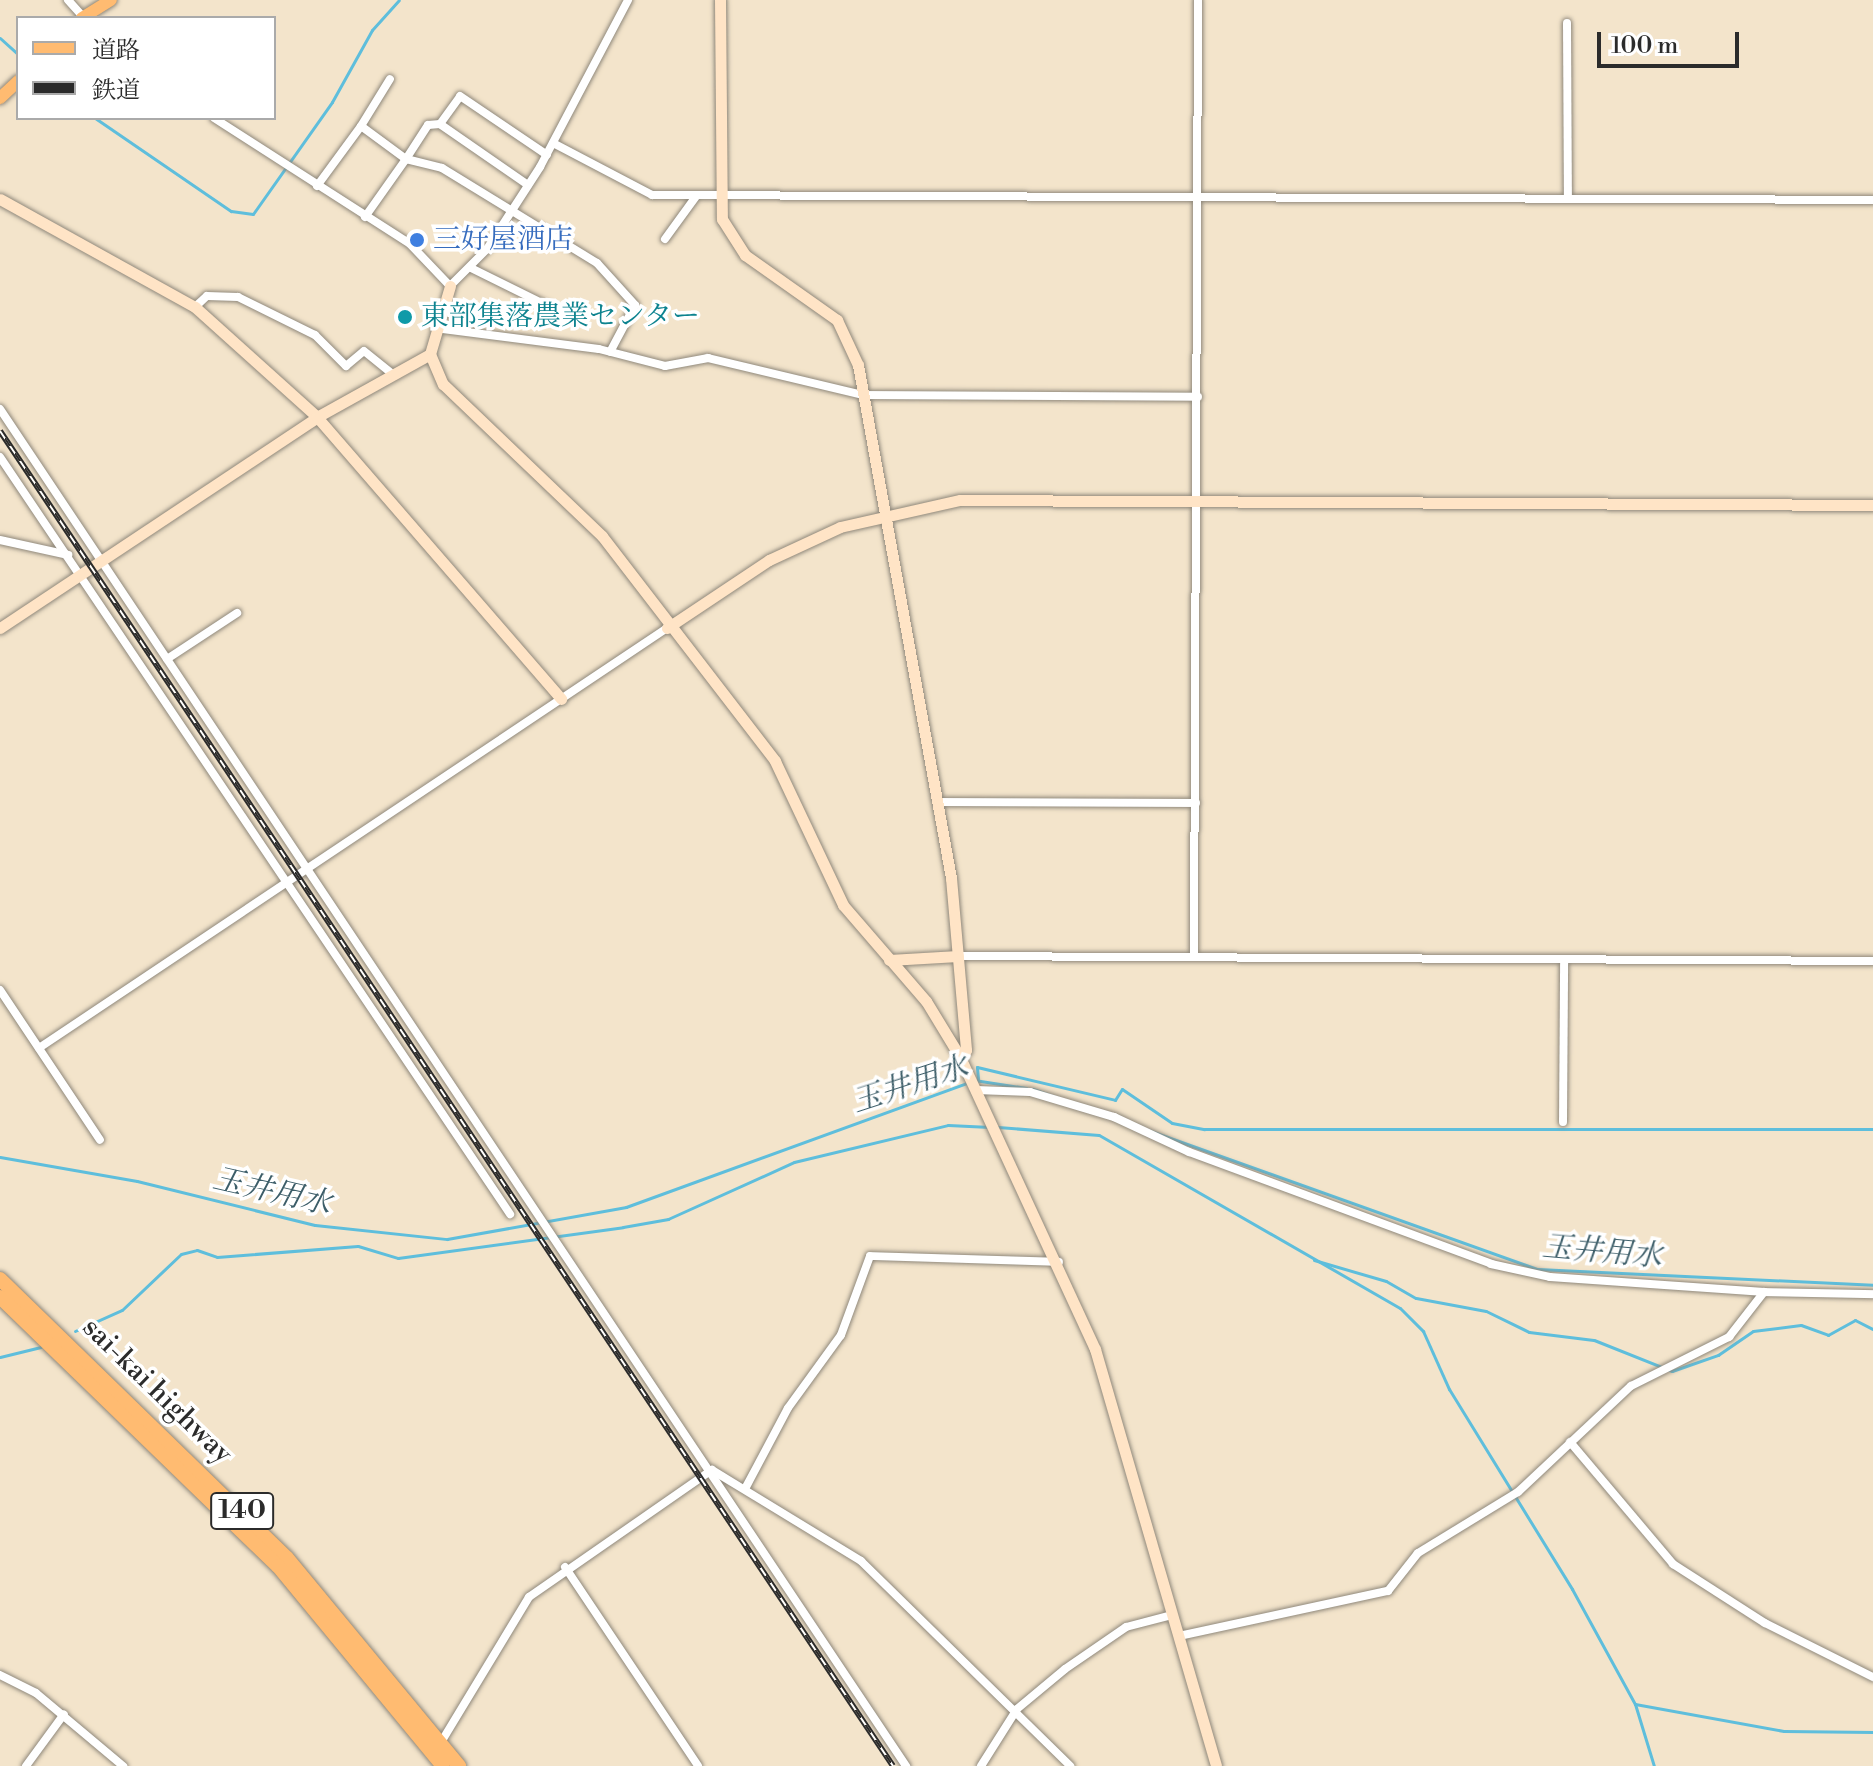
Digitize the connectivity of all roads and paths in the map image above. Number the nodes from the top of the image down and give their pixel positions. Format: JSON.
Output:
{"nodes":[{"id":1,"x":68,"y":0,"type":"edge"},
{"id":2,"x":111,"y":0,"type":"edge"},
{"id":3,"x":628,"y":0,"type":"edge"},
{"id":4,"x":720,"y":0,"type":"edge"},
{"id":5,"x":1198,"y":0,"type":"edge"},
{"id":6,"x":81,"y":16,"type":"edge"},
{"id":7,"x":86,"y":16,"type":"edge"},
{"id":8,"x":1567,"y":23,"type":"dead end"},
{"id":9,"x":390,"y":79,"type":"dead end"},
{"id":10,"x":16,"y":83,"type":"edge"},
{"id":11,"x":0,"y":98,"type":"edge"},
{"id":12,"x":217,"y":120,"type":"edge"},
{"id":13,"x":440,"y":124,"type":"junction"},
{"id":14,"x":361,"y":126,"type":"junction"},
{"id":15,"x":553,"y":143,"type":"junction"},
{"id":16,"x":547,"y":155,"type":"junction"},
{"id":17,"x":406,"y":159,"type":"junction"},
{"id":18,"x":528,"y":185,"type":"junction"},
{"id":19,"x":317,"y":186,"type":"junction"},
{"id":20,"x":697,"y":195,"type":"junction"},
{"id":21,"x":719,"y":195,"type":"junction"},
{"id":22,"x":1198,"y":198,"type":"junction"},
{"id":23,"x":0,"y":199,"type":"edge"},
{"id":24,"x":1568,"y":199,"type":"junction"},
{"id":25,"x":1873,"y":200,"type":"edge"},
{"id":26,"x":508,"y":215,"type":"junction"},
{"id":27,"x":365,"y":217,"type":"junction"},
{"id":28,"x":665,"y":239,"type":"dead end"},
{"id":29,"x":471,"y":268,"type":"junction"},
{"id":30,"x":450,"y":286,"type":"junction"},
{"id":31,"x":195,"y":307,"type":"junction"},
{"id":32,"x":558,"y":311,"type":"dead end"},
{"id":33,"x":434,"y":328,"type":"junction"},
{"id":34,"x":610,"y":352,"type":"junction"},
{"id":35,"x":430,"y":354,"type":"junction"},
{"id":36,"x":392,"y":374,"type":"junction"},
{"id":37,"x":863,"y":395,"type":"junction"},
{"id":38,"x":1198,"y":397,"type":"junction"},
{"id":39,"x":0,"y":409,"type":"edge"},
{"id":40,"x":317,"y":417,"type":"junction"},
{"id":41,"x":0,"y":457,"type":"edge"},
{"id":42,"x":1197,"y":503,"type":"junction"},
{"id":43,"x":1873,"y":505,"type":"edge"},
{"id":44,"x":885,"y":513,"type":"junction"},
{"id":45,"x":0,"y":540,"type":"edge"},
{"id":46,"x":68,"y":555,"type":"junction"},
{"id":47,"x":101,"y":561,"type":"junction"},
{"id":48,"x":80,"y":573,"type":"junction"},
{"id":49,"x":237,"y":613,"type":"dead end"},
{"id":50,"x":0,"y":628,"type":"edge"},
{"id":51,"x":667,"y":628,"type":"junction"},
{"id":52,"x":167,"y":659,"type":"junction"},
{"id":53,"x":561,"y":699,"type":"junction"},
{"id":54,"x":939,"y":802,"type":"junction"},
{"id":55,"x":1196,"y":803,"type":"junction"},
{"id":56,"x":308,"y":868,"type":"junction"},
{"id":57,"x":285,"y":883,"type":"junction"},
{"id":58,"x":958,"y":956,"type":"junction"},
{"id":59,"x":1194,"y":957,"type":"junction"},
{"id":60,"x":889,"y":960,"type":"junction"},
{"id":61,"x":1564,"y":960,"type":"junction"},
{"id":62,"x":1873,"y":961,"type":"edge"},
{"id":63,"x":0,"y":990,"type":"edge"},
{"id":64,"x":39,"y":1048,"type":"junction"},
{"id":65,"x":960,"y":1057,"type":"junction"},
{"id":66,"x":976,"y":1088,"type":"junction"},
{"id":67,"x":1563,"y":1122,"type":"dead end"},
{"id":68,"x":100,"y":1140,"type":"dead end"},
{"id":69,"x":510,"y":1214,"type":"dead end"},
{"id":70,"x":1059,"y":1262,"type":"junction"},
{"id":71,"x":0,"y":1279,"type":"edge"},
{"id":72,"x":1764,"y":1292,"type":"junction"},
{"id":73,"x":1873,"y":1294,"type":"edge"},
{"id":74,"x":0,"y":1297,"type":"edge"},
{"id":75,"x":1570,"y":1442,"type":"junction"},
{"id":76,"x":177,"y":1452,"type":"junction"},
{"id":77,"x":712,"y":1470,"type":"junction"},
{"id":78,"x":746,"y":1487,"type":"junction"},
{"id":79,"x":565,"y":1567,"type":"junction"},
{"id":80,"x":1172,"y":1615,"type":"junction"},
{"id":81,"x":1179,"y":1636,"type":"junction"},
{"id":82,"x":0,"y":1675,"type":"edge"},
{"id":83,"x":1873,"y":1677,"type":"edge"},
{"id":84,"x":1017,"y":1709,"type":"junction"},
{"id":85,"x":64,"y":1714,"type":"junction"},
{"id":86,"x":437,"y":1748,"type":"junction"},
{"id":87,"x":26,"y":1766,"type":"edge"},
{"id":88,"x":123,"y":1766,"type":"edge"},
{"id":89,"x":443,"y":1766,"type":"edge"},
{"id":90,"x":459,"y":1766,"type":"edge"},
{"id":91,"x":698,"y":1766,"type":"edge"},
{"id":92,"x":906,"y":1766,"type":"edge"},
{"id":93,"x":981,"y":1766,"type":"edge"},
{"id":94,"x":1070,"y":1766,"type":"edge"},
{"id":95,"x":1216,"y":1766,"type":"edge"}],
"edges":[{"from":1,"to":6,"type":"street"},
{"from":2,"to":7,"type":"main road"},
{"from":3,"to":15,"type":"street"},
{"from":4,"to":21,"type":"street"},
{"from":5,"to":22,"type":"street"},
{"from":8,"to":24,"type":"street"},
{"from":9,"to":14,"type":"street"},
{"from":10,"to":11,"type":"main road"},
{"from":12,"to":19,"type":"street"},
{"from":13,"to":16,"type":"street"},
{"from":13,"to":17,"type":"street"},
{"from":13,"to":18,"type":"street"},
{"from":14,"to":17,"type":"street"},
{"from":14,"to":19,"type":"street"},
{"from":15,"to":16,"type":"street"},
{"from":15,"to":20,"type":"street"},
{"from":16,"to":18,"type":"street"},
{"from":17,"to":26,"type":"street"},
{"from":17,"to":27,"type":"street"},
{"from":18,"to":26,"type":"street"},
{"from":19,"to":27,"type":"street"},
{"from":20,"to":21,"type":"street"},
{"from":20,"to":28,"type":"street"},
{"from":21,"to":22,"type":"street"},
{"from":21,"to":37,"type":"street"},
{"from":22,"to":24,"type":"street"},
{"from":22,"to":38,"type":"street"},
{"from":23,"to":31,"type":"street"},
{"from":24,"to":25,"type":"street"},
{"from":26,"to":29,"type":"street"},
{"from":26,"to":34,"type":"street"},
{"from":27,"to":30,"type":"street"},
{"from":29,"to":30,"type":"street"},
{"from":29,"to":32,"type":"street"},
{"from":30,"to":33,"type":"street"},
{"from":31,"to":36,"type":"street"},
{"from":31,"to":40,"type":"street"},
{"from":33,"to":34,"type":"street"},
{"from":33,"to":35,"type":"street"},
{"from":34,"to":37,"type":"street"},
{"from":35,"to":36,"type":"street"},
{"from":35,"to":51,"type":"street"},
{"from":36,"to":40,"type":"street"},
{"from":37,"to":38,"type":"street"},
{"from":37,"to":44,"type":"street"},
{"from":38,"to":42,"type":"street"},
{"from":39,"to":47,"type":"street"},
{"from":40,"to":47,"type":"street"},
{"from":40,"to":53,"type":"street"},
{"from":41,"to":46,"type":"street"},
{"from":42,"to":43,"type":"street"},
{"from":42,"to":44,"type":"street"},
{"from":42,"to":55,"type":"street"},
{"from":44,"to":51,"type":"street"},
{"from":44,"to":54,"type":"street"},
{"from":45,"to":46,"type":"street"},
{"from":46,"to":48,"type":"street"},
{"from":47,"to":48,"type":"street"},
{"from":47,"to":52,"type":"street"},
{"from":48,"to":50,"type":"street"},
{"from":48,"to":57,"type":"street"},
{"from":49,"to":52,"type":"street"},
{"from":51,"to":53,"type":"street"},
{"from":51,"to":60,"type":"street"},
{"from":52,"to":56,"type":"street"},
{"from":53,"to":56,"type":"street"},
{"from":54,"to":55,"type":"street"},
{"from":54,"to":58,"type":"street"},
{"from":55,"to":59,"type":"street"},
{"from":56,"to":57,"type":"street"},
{"from":56,"to":77,"type":"street"},
{"from":57,"to":64,"type":"street"},
{"from":57,"to":69,"type":"street"},
{"from":58,"to":59,"type":"street"},
{"from":58,"to":60,"type":"street"},
{"from":58,"to":65,"type":"street"},
{"from":59,"to":61,"type":"street"},
{"from":60,"to":65,"type":"street"},
{"from":61,"to":62,"type":"street"},
{"from":61,"to":67,"type":"street"},
{"from":63,"to":64,"type":"street"},
{"from":64,"to":68,"type":"street"},
{"from":65,"to":66,"type":"street"},
{"from":66,"to":70,"type":"street"},
{"from":66,"to":72,"type":"street"},
{"from":70,"to":78,"type":"street"},
{"from":70,"to":80,"type":"street"},
{"from":71,"to":76,"type":"highway","name":"sai-kai highway","number":"140"},
{"from":72,"to":73,"type":"street"},
{"from":72,"to":75,"type":"street"},
{"from":74,"to":76,"type":"highway","name":"sai-kai highway","number":"140"},
{"from":75,"to":81,"type":"street"},
{"from":75,"to":83,"type":"street"},
{"from":76,"to":86,"type":"highway","name":"sai-kai highway","number":"140"},
{"from":77,"to":78,"type":"street"},
{"from":77,"to":79,"type":"street"},
{"from":77,"to":92,"type":"street"},
{"from":78,"to":84,"type":"street"},
{"from":79,"to":86,"type":"street"},
{"from":79,"to":91,"type":"street"},
{"from":80,"to":81,"type":"street"},
{"from":80,"to":84,"type":"street"},
{"from":81,"to":95,"type":"street"},
{"from":82,"to":85,"type":"street"},
{"from":84,"to":93,"type":"street"},
{"from":84,"to":94,"type":"street"},
{"from":85,"to":87,"type":"street"},
{"from":85,"to":88,"type":"street"},
{"from":86,"to":89,"type":"highway","name":"sai-kai highway","number":"140"},
{"from":86,"to":90,"type":"highway","name":"sai-kai highway","number":"140"}]}
